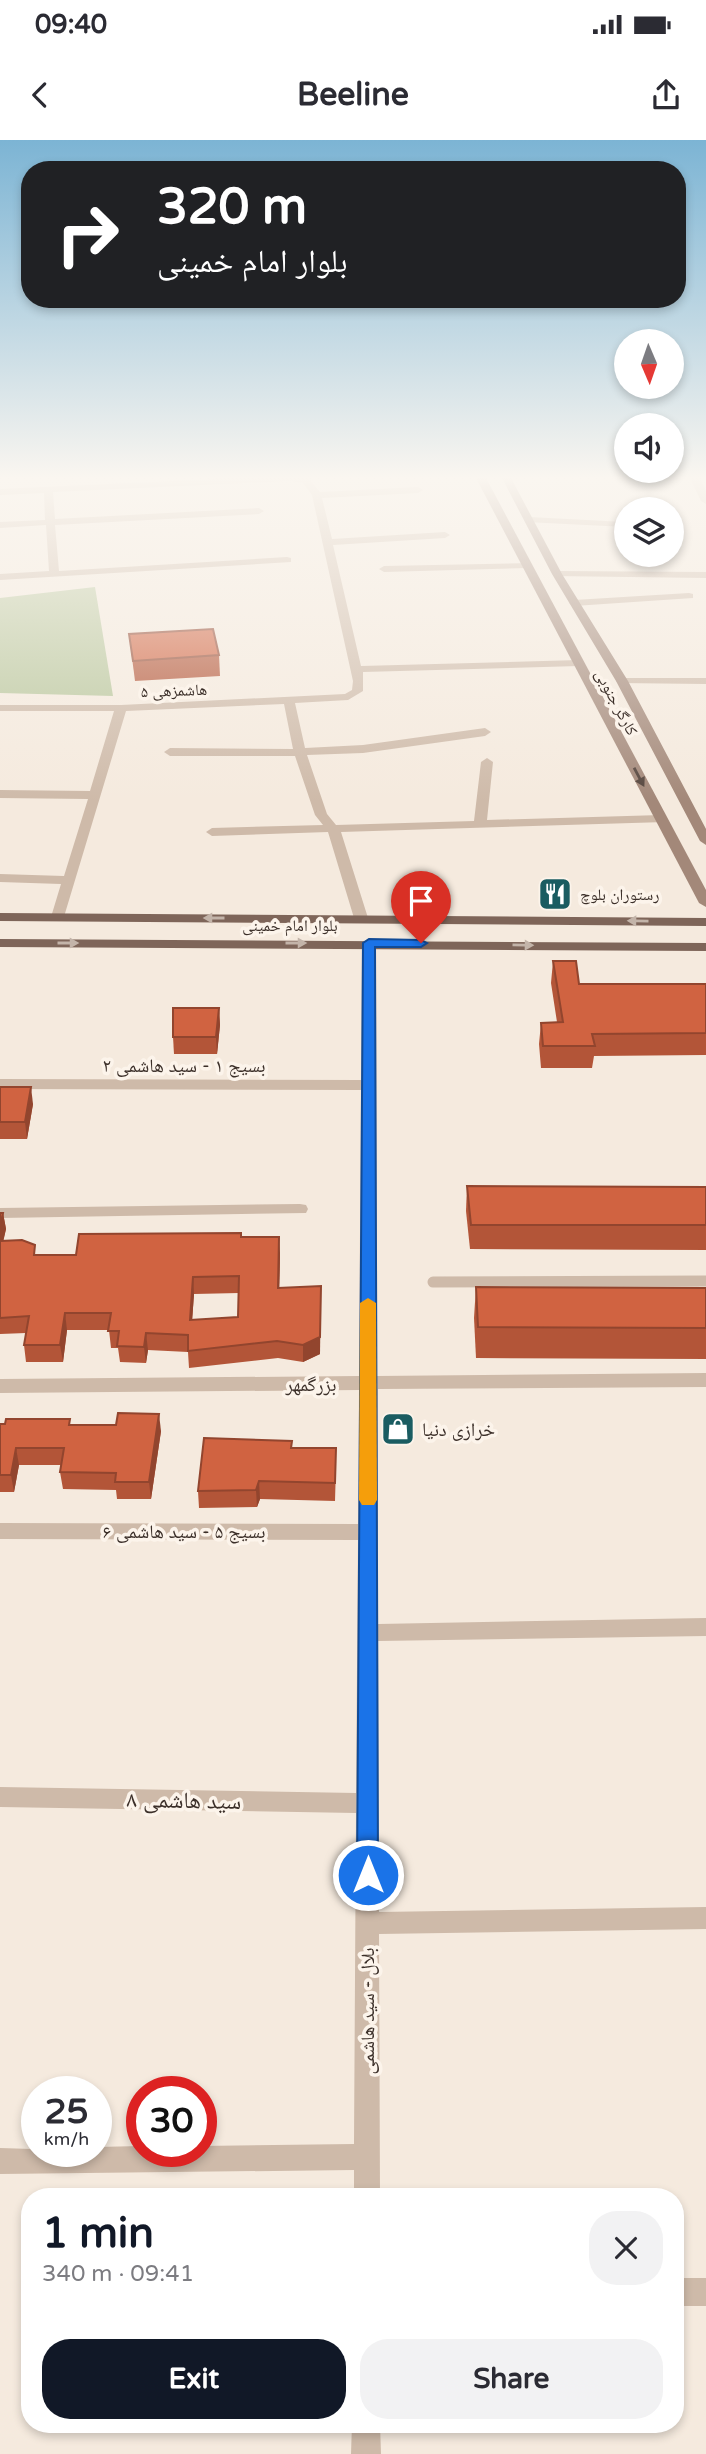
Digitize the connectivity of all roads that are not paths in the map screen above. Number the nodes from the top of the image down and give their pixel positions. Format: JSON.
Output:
{"nodes":[{"id":1,"x":338,"y":586,"type":"edge"},
{"id":2,"x":538,"y":586,"type":"edge"},
{"id":3,"x":564,"y":586,"type":"edge"},
{"id":4,"x":689,"y":596,"type":"dead end"},
{"id":5,"x":574,"y":603,"type":"junction"},
{"id":6,"x":579,"y":663,"type":"junction"},
{"id":7,"x":357,"y":669,"type":"junction"},
{"id":8,"x":706,"y":681,"type":"edge"},
{"id":9,"x":606,"y":682,"type":"junction"},
{"id":10,"x":289,"y":701,"type":"junction"},
{"id":11,"x":0,"y":708,"type":"edge"},
{"id":12,"x":121,"y":708,"type":"junction"},
{"id":13,"x":485,"y":732,"type":"dead end"},
{"id":14,"x":170,"y":752,"type":"dead end"},
{"id":15,"x":300,"y":752,"type":"junction"},
{"id":16,"x":487,"y":762,"type":"dead end"},
{"id":17,"x":0,"y":794,"type":"edge"},
{"id":18,"x":95,"y":795,"type":"junction"},
{"id":19,"x":661,"y":819,"type":"junction"},
{"id":20,"x":480,"y":825,"type":"junction"},
{"id":21,"x":334,"y":830,"type":"junction"},
{"id":22,"x":212,"y":832,"type":"dead end"},
{"id":23,"x":706,"y":841,"type":"edge"},
{"id":24,"x":0,"y":878,"type":"edge"},
{"id":25,"x":69,"y":880,"type":"junction"},
{"id":26,"x":706,"y":903,"type":"edge"},
{"id":27,"x":0,"y":917,"type":"edge"},
{"id":28,"x":58,"y":917,"type":"junction"},
{"id":29,"x":361,"y":918,"type":"junction"},
{"id":30,"x":706,"y":922,"type":"edge"},
{"id":31,"x":0,"y":943,"type":"edge"},
{"id":32,"x":369,"y":943,"type":"junction"},
{"id":33,"x":706,"y":947,"type":"edge"},
{"id":34,"x":0,"y":1084,"type":"edge"},
{"id":35,"x":369,"y":1085,"type":"junction"},
{"id":36,"x":300,"y":1209,"type":"dead end"},
{"id":37,"x":0,"y":1213,"type":"edge"},
{"id":38,"x":706,"y":1281,"type":"edge"},
{"id":39,"x":433,"y":1282,"type":"dead end"},
{"id":40,"x":706,"y":1380,"type":"edge"},
{"id":41,"x":368,"y":1384,"type":"junction"},
{"id":42,"x":0,"y":1386,"type":"edge"},
{"id":43,"x":0,"y":1531,"type":"edge"},
{"id":44,"x":368,"y":1532,"type":"junction"},
{"id":45,"x":706,"y":1627,"type":"edge"},
{"id":46,"x":368,"y":1633,"type":"junction"},
{"id":47,"x":0,"y":1797,"type":"edge"},
{"id":48,"x":368,"y":1803,"type":"junction"},
{"id":49,"x":706,"y":1918,"type":"edge"},
{"id":50,"x":368,"y":1923,"type":"junction"},
{"id":51,"x":367,"y":2157,"type":"junction"},
{"id":52,"x":0,"y":2161,"type":"edge"},
{"id":53,"x":367,"y":2188,"type":"edge"},
{"id":54,"x":684,"y":2292,"type":"edge"},
{"id":55,"x":706,"y":2292,"type":"edge"},
{"id":56,"x":366,"y":2433,"type":"edge"},
{"id":57,"x":366,"y":2454,"type":"edge"}],
"edges":[{"from":1,"to":7,"type":"street"},
{"from":2,"to":6,"type":"main road","name":"کارگر جنوبی"},
{"from":3,"to":5,"type":"main road","name":"کارگر جنوبی"},
{"from":4,"to":5,"type":"street"},
{"from":5,"to":9,"type":"main road","name":"کارگر جنوبی"},
{"from":6,"to":7,"type":"street"},
{"from":6,"to":9,"type":"main road","name":"کارگر جنوبی"},
{"from":7,"to":10,"type":"street","name":"هاشمزهی ۵"},
{"from":8,"to":9,"type":"street"},
{"from":9,"to":19,"type":"main road","name":"کارگر جنوبی","one_way":true},
{"from":9,"to":23,"type":"main road","name":"کارگر جنوبی"},
{"from":10,"to":12,"type":"street","name":"هاشمزهی ۵"},
{"from":10,"to":15,"type":"street"},
{"from":11,"to":12,"type":"street","name":"هاشمزهی ۵"},
{"from":12,"to":18,"type":"street"},
{"from":13,"to":15,"type":"street"},
{"from":14,"to":15,"type":"street"},
{"from":15,"to":21,"type":"street"},
{"from":16,"to":20,"type":"street"},
{"from":17,"to":18,"type":"street"},
{"from":18,"to":25,"type":"street"},
{"from":19,"to":20,"type":"street"},
{"from":19,"to":26,"type":"main road","name":"کارگر جنوبی"},
{"from":20,"to":21,"type":"street"},
{"from":21,"to":22,"type":"street"},
{"from":21,"to":29,"type":"street"},
{"from":24,"to":25,"type":"street"},
{"from":25,"to":28,"type":"street"},
{"from":27,"to":28,"type":"main road","name":"بلوار امام خمینی"},
{"from":29,"to":28,"type":"main road","name":"بلوار امام خمینی","one_way":true},
{"from":30,"to":29,"type":"main road","name":"بلوار امام خمینی","one_way":true},
{"from":31,"to":32,"type":"main road","name":"بلوار امام خمینی","one_way":true},
{"from":32,"to":33,"type":"main road","name":"بلوار امام خمینی","one_way":true},
{"from":32,"to":35,"type":"street","name":"بلال - سید هاشمی"},
{"from":34,"to":35,"type":"street","name":"بسیج ۱ - سید هاشمی ۲"},
{"from":35,"to":41,"type":"street","name":"بلال - سید هاشمی"},
{"from":36,"to":37,"type":"street"},
{"from":38,"to":39,"type":"lane"},
{"from":40,"to":41,"type":"street","name":"بزرگمهر"},
{"from":41,"to":42,"type":"street","name":"بزرگمهر"},
{"from":41,"to":44,"type":"street","name":"بلال - سید هاشمی"},
{"from":43,"to":44,"type":"street","name":"بسیج ۵ - سید هاشمی ۶"},
{"from":44,"to":46,"type":"street","name":"بلال - سید هاشمی"},
{"from":45,"to":46,"type":"street"},
{"from":46,"to":48,"type":"street","name":"بلال - سید هاشمی"},
{"from":47,"to":48,"type":"street","name":"سید هاشمی ۸"},
{"from":48,"to":50,"type":"street","name":"بلال - سید هاشمی"},
{"from":49,"to":50,"type":"street"},
{"from":50,"to":51,"type":"street","name":"بلال - سید هاشمی"},
{"from":51,"to":52,"type":"street"},
{"from":51,"to":53,"type":"street","name":"بلال - سید هاشمی"},
{"from":54,"to":55,"type":"street"},
{"from":56,"to":57,"type":"street"}]}
